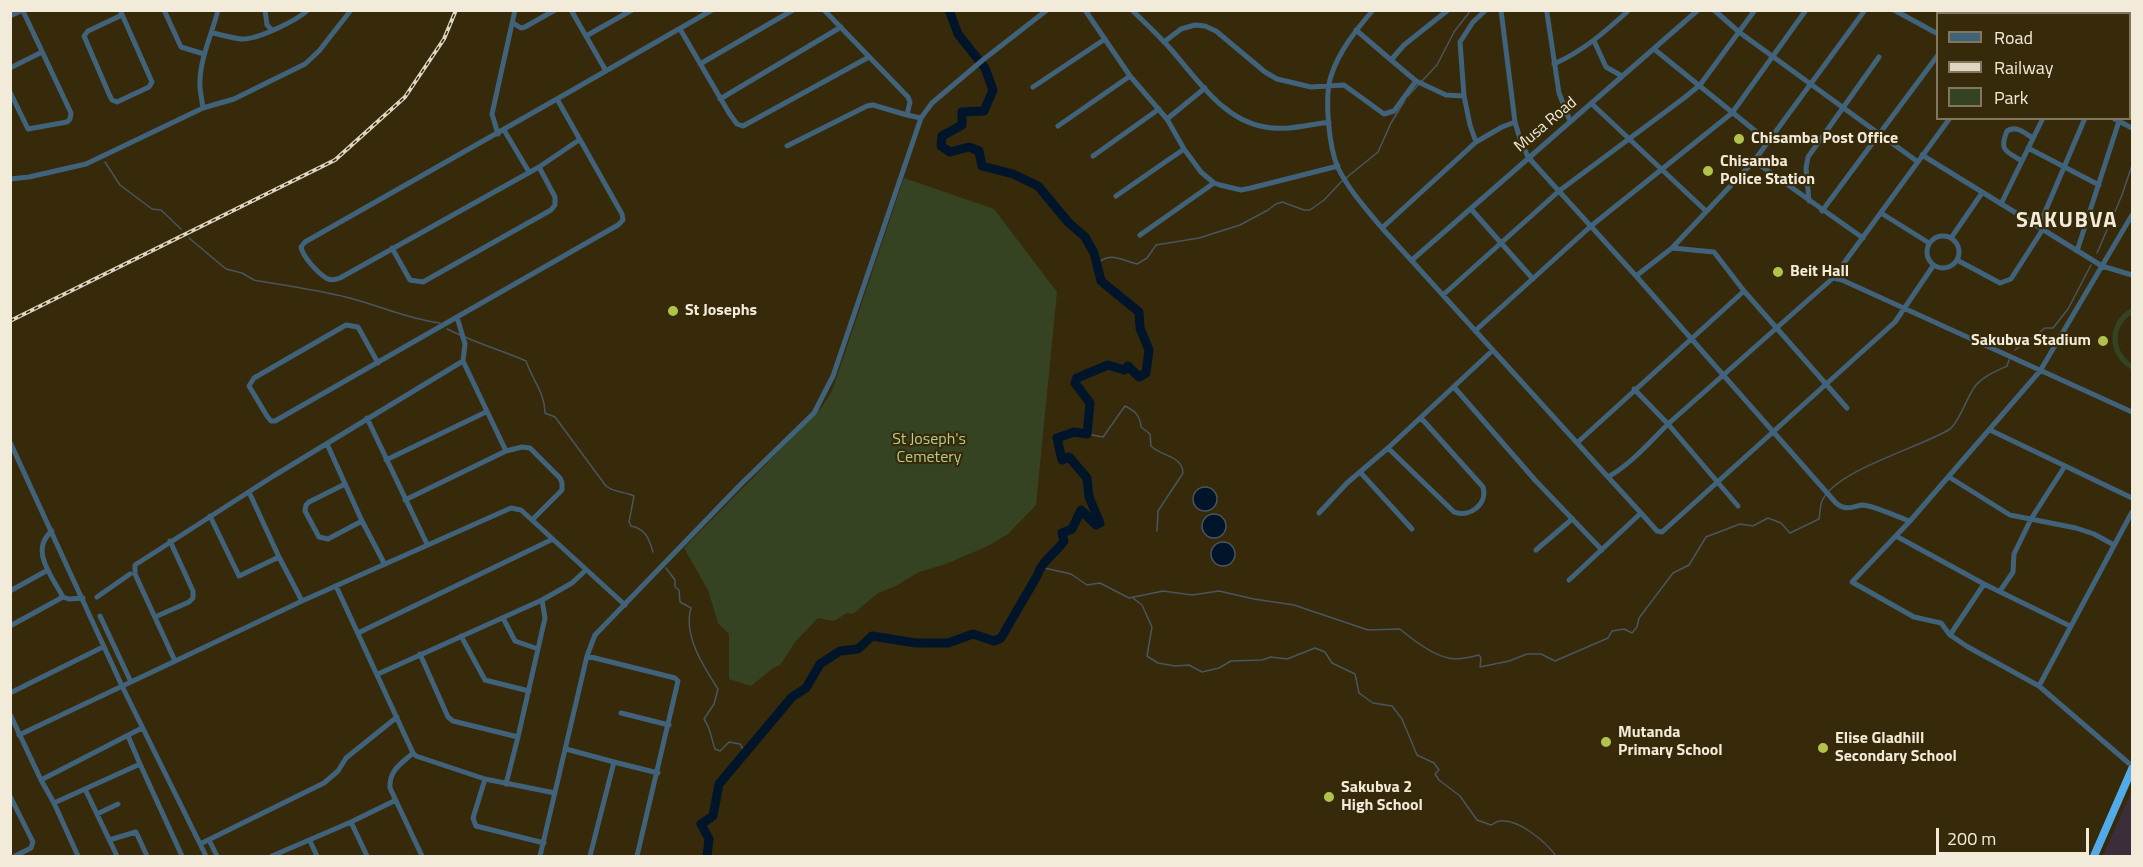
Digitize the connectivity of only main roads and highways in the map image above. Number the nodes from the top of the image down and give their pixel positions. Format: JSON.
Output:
{"nodes":[{"id":1,"x":2133,"y":767,"type":"edge"},
{"id":2,"x":2094,"y":856,"type":"edge"}],
"edges":[{"from":1,"to":2,"type":"highway"}]}
